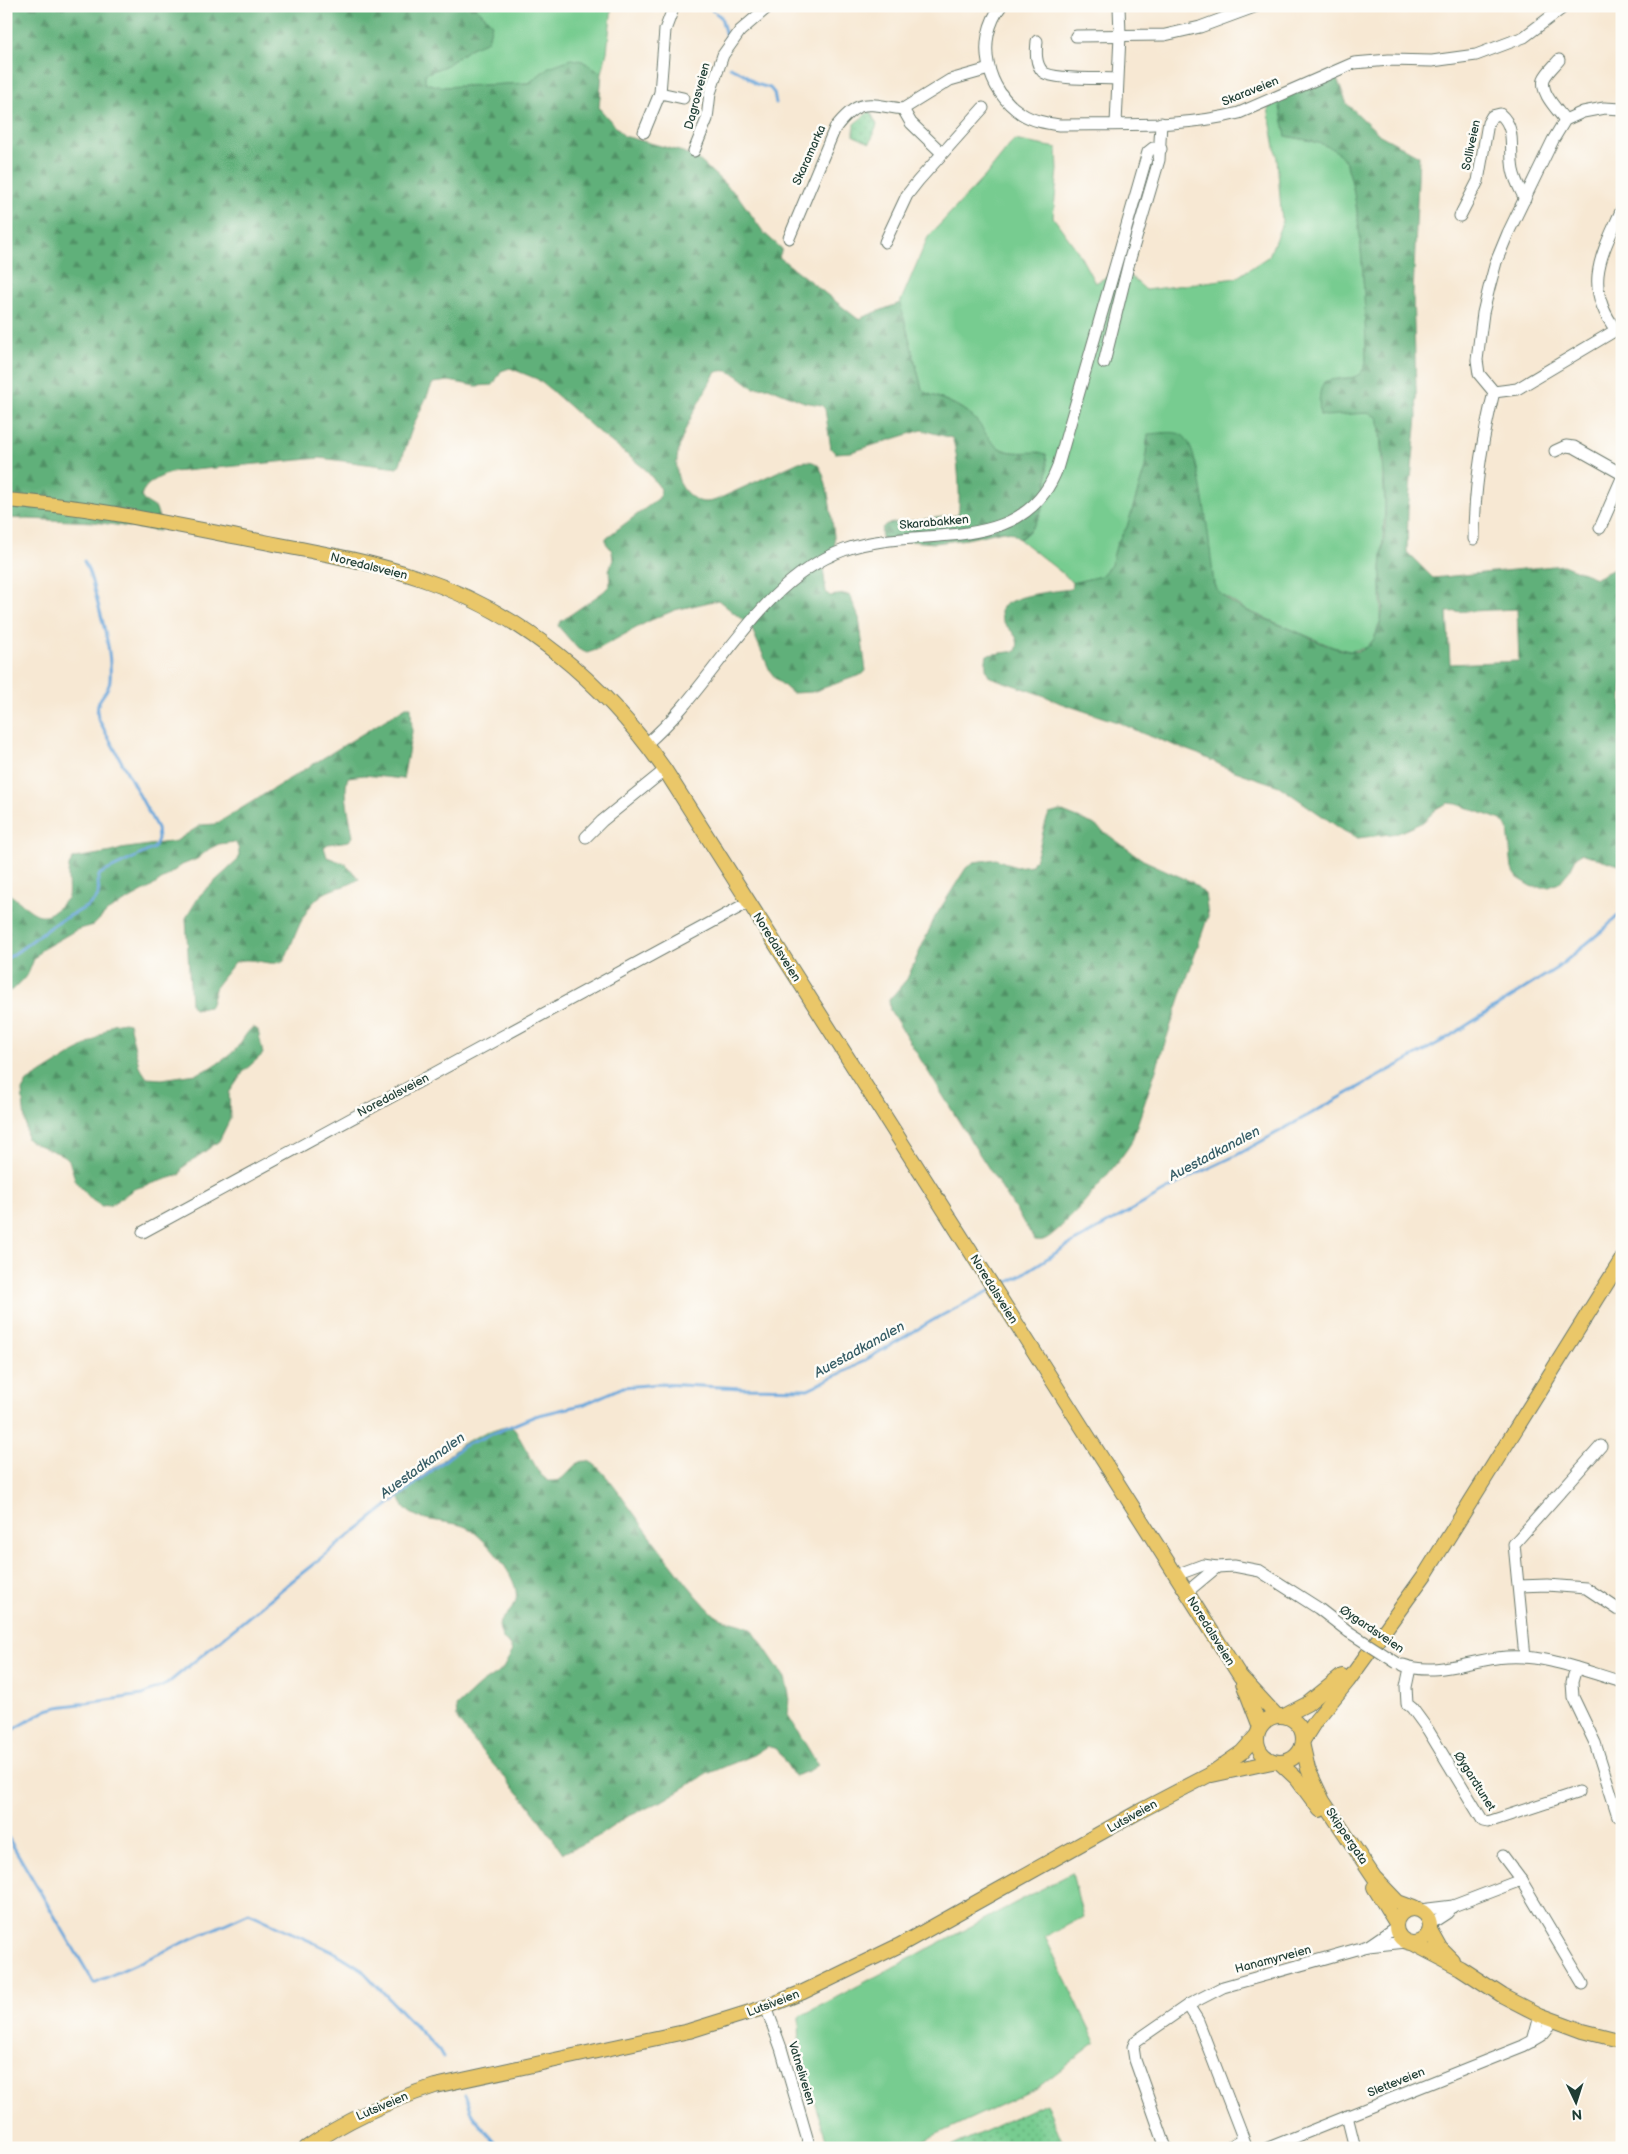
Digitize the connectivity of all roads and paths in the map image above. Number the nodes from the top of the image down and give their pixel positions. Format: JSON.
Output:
{"nodes":[{"id":1,"x":674,"y":6,"type":"edge"},
{"id":2,"x":769,"y":6,"type":"edge"},
{"id":3,"x":1001,"y":6,"type":"edge"},
{"id":4,"x":1119,"y":6,"type":"edge"},
{"id":5,"x":1257,"y":6,"type":"edge"},
{"id":6,"x":1565,"y":6,"type":"edge"},
{"id":7,"x":1120,"y":35,"type":"junction"},
{"id":8,"x":1076,"y":36,"type":"dead end"},
{"id":9,"x":1037,"y":41,"type":"dead end"},
{"id":10,"x":1559,"y":60,"type":"dead end"},
{"id":11,"x":989,"y":69,"type":"junction"},
{"id":12,"x":1118,"y":79,"type":"junction"},
{"id":13,"x":660,"y":93,"type":"junction"},
{"id":14,"x":683,"y":98,"type":"dead end"},
{"id":15,"x":983,"y":108,"type":"dead end"},
{"id":16,"x":903,"y":109,"type":"junction"},
{"id":17,"x":1622,"y":109,"type":"edge"},
{"id":18,"x":1565,"y":120,"type":"junction"},
{"id":19,"x":1161,"y":123,"type":"junction"},
{"id":20,"x":1116,"y":124,"type":"junction"},
{"id":21,"x":644,"y":132,"type":"dead end"},
{"id":22,"x":1161,"y":148,"type":"junction"},
{"id":23,"x":694,"y":151,"type":"dead end"},
{"id":24,"x":942,"y":153,"type":"junction"},
{"id":25,"x":1525,"y":199,"type":"junction"},
{"id":26,"x":1622,"y":209,"type":"edge"},
{"id":27,"x":1460,"y":216,"type":"dead end"},
{"id":28,"x":789,"y":238,"type":"dead end"},
{"id":29,"x":885,"y":242,"type":"dead end"},
{"id":30,"x":1619,"y":331,"type":"edge"},
{"id":31,"x":1104,"y":363,"type":"dead end"},
{"id":32,"x":1494,"y":392,"type":"junction"},
{"id":33,"x":1555,"y":451,"type":"dead end"},
{"id":34,"x":1622,"y":474,"type":"edge"},
{"id":35,"x":1622,"y":478,"type":"edge"},
{"id":36,"x":6,"y":500,"type":"edge"},
{"id":37,"x":1600,"y":528,"type":"dead end"},
{"id":38,"x":1474,"y":539,"type":"dead end"},
{"id":39,"x":646,"y":744,"type":"junction"},
{"id":40,"x":665,"y":770,"type":"junction"},
{"id":41,"x":586,"y":837,"type":"dead end"},
{"id":42,"x":749,"y":902,"type":"junction"},
{"id":43,"x":143,"y":1232,"type":"dead end"},
{"id":44,"x":1622,"y":1259,"type":"edge"},
{"id":45,"x":1601,"y":1446,"type":"dead end"},
{"id":46,"x":1217,"y":1567,"type":"junction"},
{"id":47,"x":1176,"y":1575,"type":"junction"},
{"id":48,"x":1519,"y":1586,"type":"junction"},
{"id":49,"x":1187,"y":1592,"type":"junction"},
{"id":50,"x":1619,"y":1610,"type":"dead end"},
{"id":51,"x":1525,"y":1656,"type":"junction"},
{"id":52,"x":1360,"y":1662,"type":"junction"},
{"id":53,"x":1410,"y":1668,"type":"junction"},
{"id":54,"x":1576,"y":1668,"type":"junction"},
{"id":55,"x":1240,"y":1676,"type":"junction"},
{"id":56,"x":1622,"y":1682,"type":"edge"},
{"id":57,"x":1281,"y":1716,"type":"junction"},
{"id":58,"x":1258,"y":1731,"type":"junction"},
{"id":59,"x":1303,"y":1743,"type":"junction"},
{"id":60,"x":1276,"y":1762,"type":"junction"},
{"id":61,"x":1209,"y":1775,"type":"junction"},
{"id":62,"x":1579,"y":1792,"type":"dead end"},
{"id":63,"x":1618,"y":1816,"type":"dead end"},
{"id":64,"x":1503,"y":1856,"type":"dead end"},
{"id":65,"x":1521,"y":1880,"type":"junction"},
{"id":66,"x":1453,"y":1906,"type":"junction"},
{"id":67,"x":1417,"y":1909,"type":"junction"},
{"id":68,"x":1396,"y":1925,"type":"junction"},
{"id":69,"x":1430,"y":1927,"type":"junction"},
{"id":70,"x":1409,"y":1942,"type":"junction"},
{"id":71,"x":1368,"y":1946,"type":"junction"},
{"id":72,"x":1460,"y":1968,"type":"junction"},
{"id":73,"x":1583,"y":1984,"type":"dead end"},
{"id":74,"x":1188,"y":2005,"type":"junction"},
{"id":75,"x":766,"y":2007,"type":"junction"},
{"id":76,"x":1546,"y":2017,"type":"junction"},
{"id":77,"x":1622,"y":2041,"type":"edge"},
{"id":78,"x":1347,"y":2116,"type":"junction"},
{"id":79,"x":1245,"y":2143,"type":"edge"},
{"id":80,"x":306,"y":2148,"type":"edge"},
{"id":81,"x":810,"y":2148,"type":"edge"},
{"id":82,"x":1166,"y":2148,"type":"edge"},
{"id":83,"x":1228,"y":2148,"type":"edge"},
{"id":84,"x":1268,"y":2148,"type":"edge"},
{"id":85,"x":1355,"y":2148,"type":"edge"}],
"edges":[{"from":1,"to":13,"type":"street"},
{"from":2,"to":23,"type":"street","name":"Dagrosveien"},
{"from":3,"to":11,"type":"street","name":"Skaraveien"},
{"from":4,"to":7,"type":"street"},
{"from":5,"to":7,"type":"street"},
{"from":6,"to":19,"type":"street","name":"Skaraveien"},
{"from":7,"to":8,"type":"street"},
{"from":7,"to":12,"type":"street"},
{"from":9,"to":12,"type":"street"},
{"from":10,"to":18,"type":"street"},
{"from":11,"to":16,"type":"street"},
{"from":11,"to":20,"type":"street","name":"Skaraveien"},
{"from":12,"to":20,"type":"street"},
{"from":13,"to":14,"type":"street","name":"Dagrosveien"},
{"from":13,"to":21,"type":"street"},
{"from":15,"to":24,"type":"street"},
{"from":16,"to":24,"type":"street"},
{"from":16,"to":28,"type":"street","name":"Skaramarka"},
{"from":17,"to":18,"type":"street"},
{"from":18,"to":25,"type":"street"},
{"from":19,"to":20,"type":"street","name":"Skaraveien"},
{"from":19,"to":22,"type":"street"},
{"from":22,"to":31,"type":"street"},
{"from":22,"to":39,"type":"street","name":"Skarabakken"},
{"from":24,"to":29,"type":"street"},
{"from":25,"to":27,"type":"street","name":"Solliveien"},
{"from":25,"to":32,"type":"street"},
{"from":26,"to":30,"type":"street"},
{"from":30,"to":32,"type":"street"},
{"from":32,"to":38,"type":"street"},
{"from":33,"to":34,"type":"street"},
{"from":35,"to":37,"type":"street"},
{"from":36,"to":39,"type":"main road","name":"Noredalsveien"},
{"from":39,"to":40,"type":"main road","name":"Noredalsveien"},
{"from":40,"to":41,"type":"street"},
{"from":40,"to":42,"type":"main road","name":"Noredalsveien"},
{"from":42,"to":43,"type":"street","name":"Noredalsveien"},
{"from":42,"to":47,"type":"main road","name":"Noredalsveien"},
{"from":44,"to":52,"type":"main road"},
{"from":45,"to":48,"type":"street"},
{"from":46,"to":47,"type":"street","name":"Øygardsveien"},
{"from":46,"to":49,"type":"street"},
{"from":46,"to":53,"type":"street","name":"Øygardsveien","bridge":true},
{"from":47,"to":49,"type":"main road","name":"Noredalsveien"},
{"from":48,"to":50,"type":"street"},
{"from":48,"to":51,"type":"street"},
{"from":49,"to":55,"type":"main road","name":"Noredalsveien"},
{"from":51,"to":53,"type":"street","name":"Øygardsveien"},
{"from":51,"to":54,"type":"street","name":"Øygardsveien"},
{"from":52,"to":57,"type":"main road"},
{"from":52,"to":59,"type":"main road"},
{"from":53,"to":62,"type":"street","name":"Øygardtunet"},
{"from":54,"to":56,"type":"street","name":"Øygardsveien"},
{"from":54,"to":63,"type":"street"},
{"from":55,"to":57,"type":"main road","name":"Noredalsveien"},
{"from":55,"to":58,"type":"main road","name":"Noredalsveien"},
{"from":57,"to":58,"type":"main road"},
{"from":57,"to":59,"type":"main road"},
{"from":58,"to":60,"type":"main road"},
{"from":58,"to":61,"type":"main road","name":"Lutsiveien"},
{"from":59,"to":60,"type":"main road"},
{"from":59,"to":67,"type":"main road","name":"Skippergata"},
{"from":60,"to":61,"type":"main road","name":"Lutsiveien"},
{"from":60,"to":68,"type":"main road","name":"Skippergata"},
{"from":61,"to":75,"type":"main road","name":"Lutsiveien"},
{"from":64,"to":65,"type":"street"},
{"from":65,"to":66,"type":"street"},
{"from":65,"to":73,"type":"street"},
{"from":66,"to":67,"type":"street"},
{"from":66,"to":69,"type":"street"},
{"from":67,"to":68,"type":"main road"},
{"from":67,"to":69,"type":"main road","name":"Skippergata"},
{"from":68,"to":70,"type":"main road","name":"Skippergata"},
{"from":68,"to":71,"type":"street","name":"Hanamyrveien"},
{"from":69,"to":70,"type":"main road"},
{"from":69,"to":72,"type":"main road","name":"Skippergata"},
{"from":70,"to":71,"type":"street","name":"Hanamyrveien"},
{"from":70,"to":72,"type":"main road","name":"Skippergata"},
{"from":71,"to":74,"type":"street","name":"Hanamyrveien"},
{"from":72,"to":76,"type":"main road","name":"Skippergata"},
{"from":74,"to":79,"type":"street"},
{"from":74,"to":82,"type":"street","name":"Hanamyrveien"},
{"from":75,"to":80,"type":"main road","name":"Lutsiveien"},
{"from":75,"to":81,"type":"street","name":"Vatneliveien"},
{"from":76,"to":77,"type":"main road","name":"Skippergata"},
{"from":76,"to":78,"type":"street","name":"Sletteveien"},
{"from":78,"to":84,"type":"street","name":"Sletteveien"},
{"from":78,"to":85,"type":"street"},
{"from":79,"to":83,"type":"street"}]}
